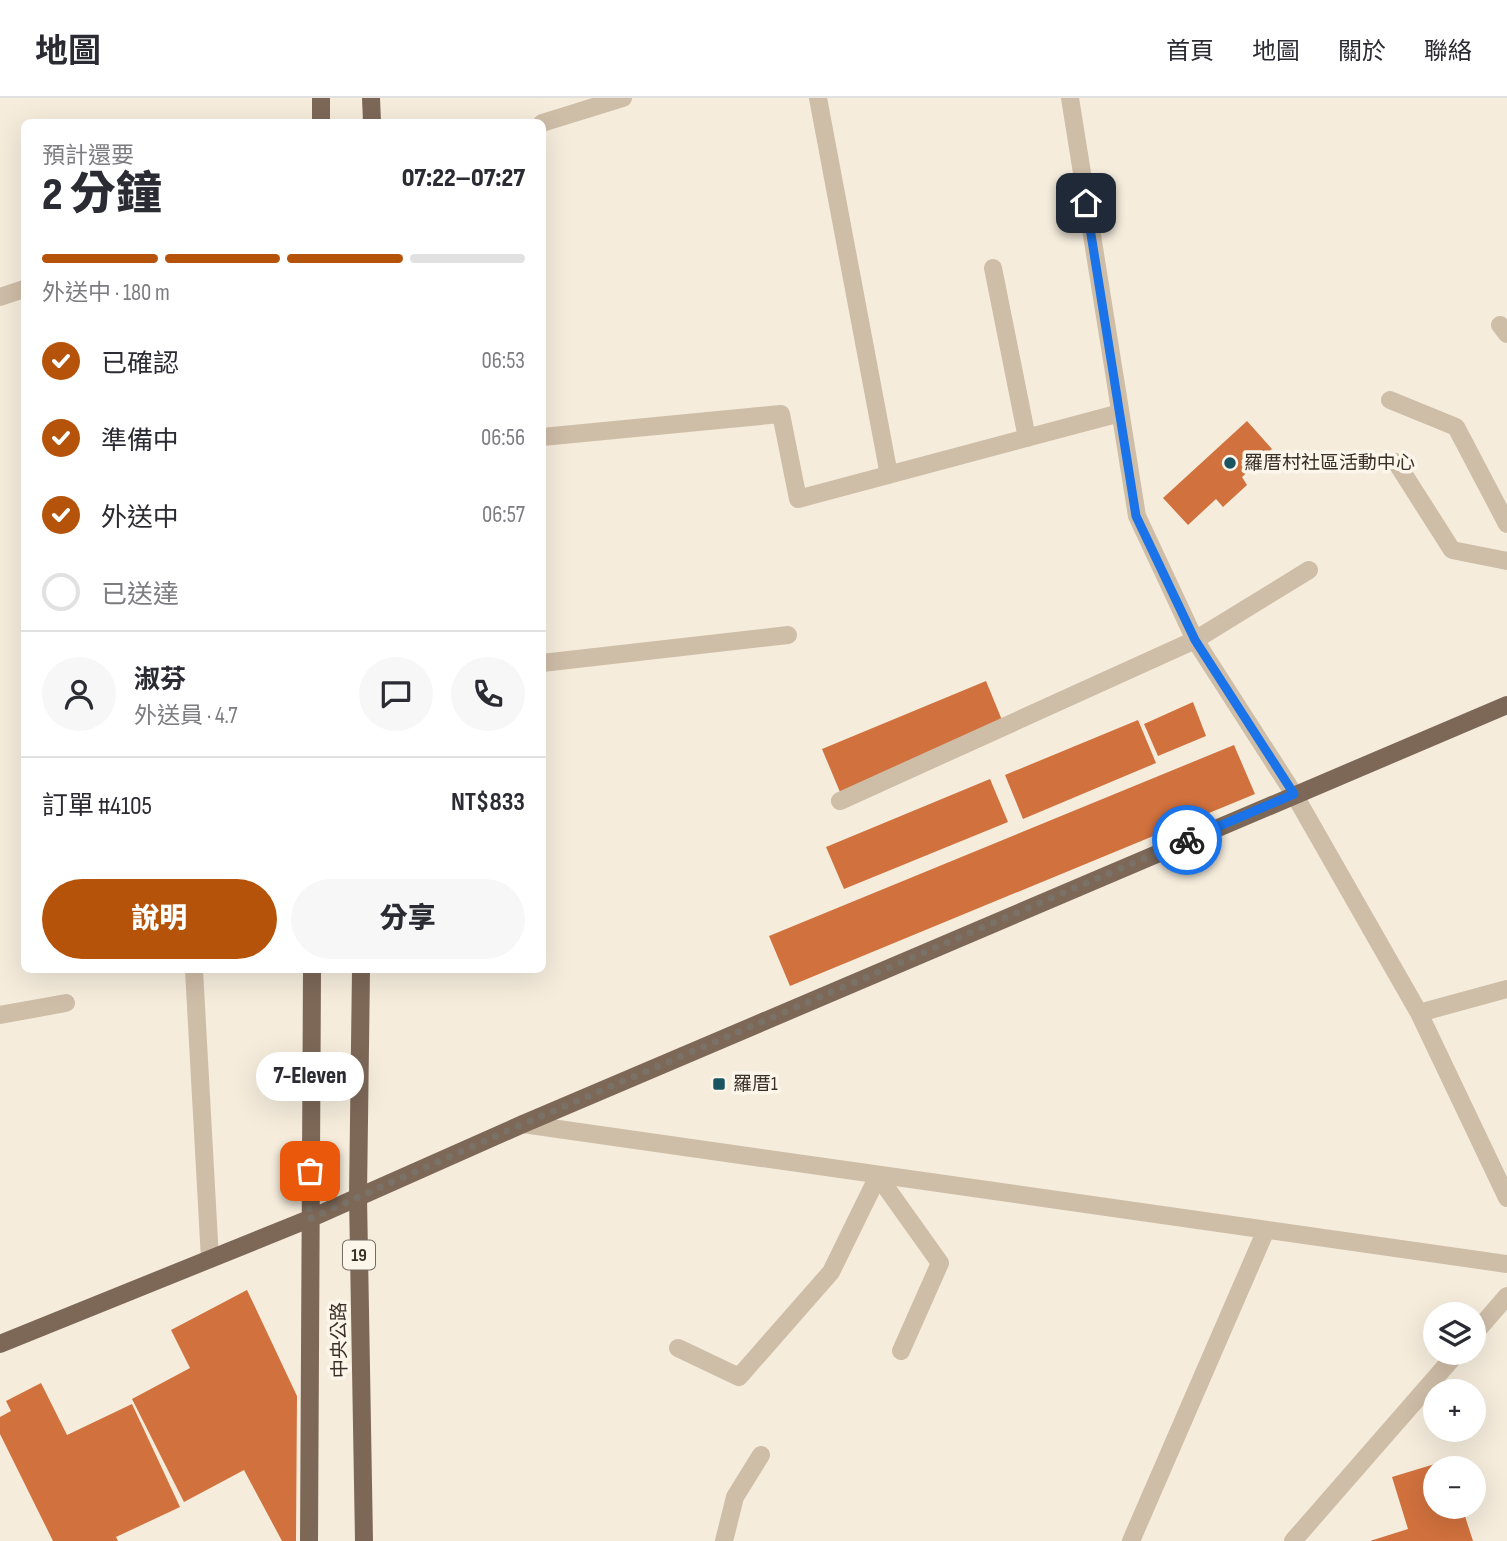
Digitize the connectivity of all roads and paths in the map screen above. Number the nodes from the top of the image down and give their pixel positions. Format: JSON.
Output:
{"nodes":[{"id":1,"x":321,"y":98,"type":"edge"},
{"id":2,"x":371,"y":98,"type":"edge"},
{"id":3,"x":623,"y":98,"type":"edge"},
{"id":4,"x":818,"y":98,"type":"edge"},
{"id":5,"x":1069,"y":98,"type":"edge"},
{"id":6,"x":321,"y":119,"type":"edge"},
{"id":7,"x":372,"y":119,"type":"edge"},
{"id":8,"x":546,"y":122,"type":"edge"},
{"id":9,"x":993,"y":268,"type":"dead end"},
{"id":10,"x":21,"y":290,"type":"edge"},
{"id":11,"x":0,"y":297,"type":"edge"},
{"id":12,"x":1390,"y":400,"type":"dead end"},
{"id":13,"x":1120,"y":413,"type":"junction"},
{"id":14,"x":546,"y":437,"type":"edge"},
{"id":15,"x":1027,"y":438,"type":"junction"},
{"id":16,"x":1396,"y":462,"type":"dead end"},
{"id":17,"x":889,"y":475,"type":"junction"},
{"id":18,"x":1507,"y":524,"type":"edge"},
{"id":19,"x":1507,"y":561,"type":"edge"},
{"id":20,"x":1309,"y":570,"type":"dead end"},
{"id":21,"x":788,"y":635,"type":"dead end"},
{"id":22,"x":1195,"y":640,"type":"junction"},
{"id":23,"x":546,"y":663,"type":"edge"},
{"id":24,"x":1507,"y":705,"type":"edge"},
{"id":25,"x":1294,"y":794,"type":"junction"},
{"id":26,"x":840,"y":801,"type":"dead end"},
{"id":27,"x":194,"y":973,"type":"edge"},
{"id":28,"x":312,"y":973,"type":"edge"},
{"id":29,"x":361,"y":973,"type":"edge"},
{"id":30,"x":1507,"y":989,"type":"edge"},
{"id":31,"x":66,"y":1003,"type":"dead end"},
{"id":32,"x":1419,"y":1013,"type":"junction"},
{"id":33,"x":0,"y":1015,"type":"edge"},
{"id":34,"x":523,"y":1124,"type":"junction"},
{"id":35,"x":878,"y":1176,"type":"junction"},
{"id":36,"x":358,"y":1196,"type":"junction"},
{"id":37,"x":1507,"y":1199,"type":"edge"},
{"id":38,"x":309,"y":1219,"type":"junction"},
{"id":39,"x":1266,"y":1230,"type":"junction"},
{"id":40,"x":210,"y":1259,"type":"junction"},
{"id":41,"x":1507,"y":1264,"type":"edge"},
{"id":42,"x":1507,"y":1296,"type":"edge"},
{"id":43,"x":1486,"y":1320,"type":"edge"},
{"id":44,"x":0,"y":1344,"type":"edge"},
{"id":45,"x":678,"y":1348,"type":"dead end"},
{"id":46,"x":901,"y":1352,"type":"dead end"},
{"id":47,"x":1447,"y":1365,"type":"edge"},
{"id":48,"x":761,"y":1455,"type":"dead end"},
{"id":49,"x":309,"y":1541,"type":"edge"},
{"id":50,"x":364,"y":1541,"type":"edge"},
{"id":51,"x":724,"y":1541,"type":"edge"},
{"id":52,"x":1131,"y":1541,"type":"edge"},
{"id":53,"x":1293,"y":1541,"type":"edge"}],
"edges":[{"from":1,"to":6,"type":"main road"},
{"from":2,"to":7,"type":"main road"},
{"from":3,"to":8,"type":"street"},
{"from":4,"to":17,"type":"street"},
{"from":5,"to":13,"type":"street"},
{"from":9,"to":15,"type":"street"},
{"from":10,"to":11,"type":"street"},
{"from":12,"to":18,"type":"street"},
{"from":13,"to":15,"type":"street"},
{"from":13,"to":22,"type":"street"},
{"from":14,"to":17,"type":"street"},
{"from":15,"to":17,"type":"street"},
{"from":16,"to":19,"type":"street"},
{"from":20,"to":22,"type":"street"},
{"from":21,"to":23,"type":"street"},
{"from":22,"to":25,"type":"street"},
{"from":22,"to":26,"type":"street"},
{"from":24,"to":25,"type":"main road"},
{"from":25,"to":32,"type":"street"},
{"from":25,"to":34,"type":"main road"},
{"from":27,"to":40,"type":"street"},
{"from":28,"to":38,"type":"main road","name":"中央公路"},
{"from":29,"to":36,"type":"main road","name":"中央公路","number":"19"},
{"from":30,"to":32,"type":"street"},
{"from":31,"to":33,"type":"street"},
{"from":32,"to":37,"type":"street"},
{"from":34,"to":35,"type":"street"},
{"from":34,"to":36,"type":"main road"},
{"from":35,"to":39,"type":"street"},
{"from":35,"to":45,"type":"street"},
{"from":35,"to":46,"type":"street"},
{"from":36,"to":38,"type":"main road"},
{"from":36,"to":50,"type":"main road","name":"中央公路","number":"19"},
{"from":38,"to":40,"type":"main road"},
{"from":38,"to":49,"type":"main road","name":"中央公路"},
{"from":39,"to":41,"type":"street"},
{"from":39,"to":52,"type":"street"},
{"from":40,"to":44,"type":"main road"},
{"from":42,"to":43,"type":"street"},
{"from":47,"to":53,"type":"street"},
{"from":48,"to":51,"type":"street"}]}
